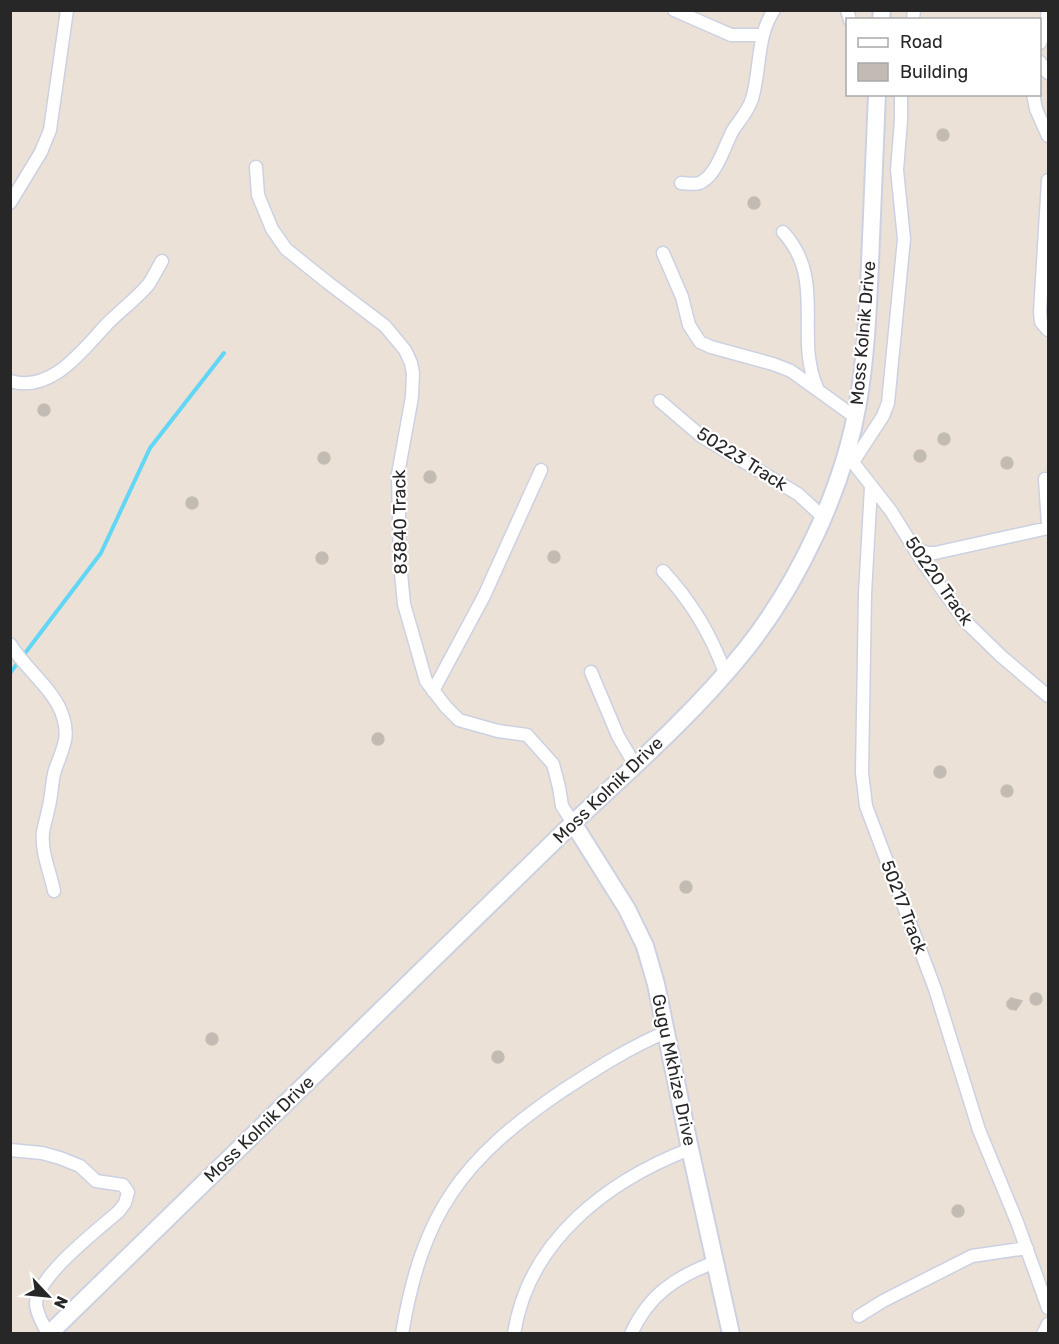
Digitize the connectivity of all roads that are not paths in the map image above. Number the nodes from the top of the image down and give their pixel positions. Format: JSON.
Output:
{"nodes":[{"id":1,"x":67,"y":10,"type":"edge"},
{"id":2,"x":674,"y":10,"type":"edge"},
{"id":3,"x":774,"y":10,"type":"edge"},
{"id":4,"x":1048,"y":10,"type":"edge"},
{"id":5,"x":762,"y":35,"type":"junction"},
{"id":6,"x":1041,"y":41,"type":"edge"},
{"id":7,"x":877,"y":96,"type":"edge"},
{"id":8,"x":901,"y":96,"type":"edge"},
{"id":9,"x":1033,"y":96,"type":"edge"},
{"id":10,"x":1048,"y":136,"type":"edge"},
{"id":11,"x":256,"y":167,"type":"dead end"},
{"id":12,"x":1048,"y":180,"type":"edge"},
{"id":13,"x":681,"y":183,"type":"dead end"},
{"id":14,"x":10,"y":203,"type":"edge"},
{"id":15,"x":783,"y":232,"type":"dead end"},
{"id":16,"x":663,"y":253,"type":"dead end"},
{"id":17,"x":162,"y":261,"type":"dead end"},
{"id":18,"x":1048,"y":330,"type":"edge"},
{"id":19,"x":10,"y":381,"type":"edge"},
{"id":20,"x":817,"y":388,"type":"junction"},
{"id":21,"x":660,"y":401,"type":"dead end"},
{"id":22,"x":855,"y":417,"type":"junction"},
{"id":23,"x":850,"y":457,"type":"junction"},
{"id":24,"x":542,"y":470,"type":"dead end"},
{"id":25,"x":1045,"y":479,"type":"dead end"},
{"id":26,"x":871,"y":487,"type":"junction"},
{"id":27,"x":822,"y":516,"type":"junction"},
{"id":28,"x":1048,"y":526,"type":"edge"},
{"id":29,"x":915,"y":549,"type":"junction"},
{"id":30,"x":663,"y":571,"type":"dead end"},
{"id":31,"x":10,"y":644,"type":"edge"},
{"id":32,"x":591,"y":672,"type":"dead end"},
{"id":33,"x":724,"y":673,"type":"junction"},
{"id":34,"x":433,"y":691,"type":"junction"},
{"id":35,"x":1048,"y":696,"type":"edge"},
{"id":36,"x":635,"y":765,"type":"junction"},
{"id":37,"x":573,"y":823,"type":"junction"},
{"id":38,"x":54,"y":891,"type":"dead end"},
{"id":39,"x":666,"y":1032,"type":"junction"},
{"id":40,"x":690,"y":1149,"type":"junction"},
{"id":41,"x":10,"y":1150,"type":"edge"},
{"id":42,"x":1027,"y":1248,"type":"junction"},
{"id":43,"x":715,"y":1262,"type":"junction"},
{"id":44,"x":1048,"y":1308,"type":"edge"},
{"id":45,"x":859,"y":1316,"type":"dead end"},
{"id":46,"x":1048,"y":1324,"type":"edge"},
{"id":47,"x":49,"y":1334,"type":"edge"},
{"id":48,"x":402,"y":1334,"type":"edge"},
{"id":49,"x":514,"y":1334,"type":"edge"},
{"id":50,"x":631,"y":1334,"type":"edge"},
{"id":51,"x":731,"y":1334,"type":"edge"},
{"id":52,"x":1043,"y":1334,"type":"edge"}],
"edges":[{"from":1,"to":14,"type":"street"},
{"from":2,"to":5,"type":"street"},
{"from":3,"to":5,"type":"street"},
{"from":4,"to":6,"type":"street"},
{"from":5,"to":13,"type":"street"},
{"from":7,"to":22,"type":"main road","name":"Moss Kolnik Drive"},
{"from":8,"to":23,"type":"street"},
{"from":9,"to":10,"type":"street"},
{"from":11,"to":34,"type":"street","name":"83840 Track"},
{"from":12,"to":18,"type":"street"},
{"from":15,"to":20,"type":"street"},
{"from":16,"to":20,"type":"street"},
{"from":17,"to":19,"type":"street"},
{"from":20,"to":22,"type":"street"},
{"from":21,"to":27,"type":"street","name":"50223 Track"},
{"from":22,"to":23,"type":"main road","name":"Moss Kolnik Drive"},
{"from":23,"to":26,"type":"street","name":"50220 Track"},
{"from":23,"to":27,"type":"main road","name":"Moss Kolnik Drive"},
{"from":24,"to":34,"type":"street"},
{"from":25,"to":28,"type":"street"},
{"from":26,"to":29,"type":"street","name":"50220 Track"},
{"from":26,"to":42,"type":"street","name":"50217 Track"},
{"from":27,"to":33,"type":"main road","name":"Moss Kolnik Drive"},
{"from":28,"to":29,"type":"street"},
{"from":29,"to":35,"type":"street","name":"50220 Track"},
{"from":30,"to":33,"type":"street"},
{"from":31,"to":38,"type":"street"},
{"from":32,"to":36,"type":"street"},
{"from":33,"to":36,"type":"main road","name":"Moss Kolnik Drive"},
{"from":34,"to":37,"type":"street","name":"83840 Track"},
{"from":36,"to":37,"type":"main road","name":"Moss Kolnik Drive"},
{"from":37,"to":39,"type":"main road","name":"Gugu Mkhize Drive"},
{"from":37,"to":47,"type":"main road","name":"Moss Kolnik Drive"},
{"from":39,"to":40,"type":"main road","name":"Gugu Mkhize Drive"},
{"from":39,"to":48,"type":"street"},
{"from":40,"to":43,"type":"main road","name":"Gugu Mkhize Drive"},
{"from":40,"to":49,"type":"street"},
{"from":41,"to":47,"type":"street"},
{"from":42,"to":44,"type":"street","name":"50217 Track"},
{"from":42,"to":45,"type":"street"},
{"from":43,"to":50,"type":"street"},
{"from":43,"to":51,"type":"main road","name":"Gugu Mkhize Drive"},
{"from":46,"to":52,"type":"street"}]}
